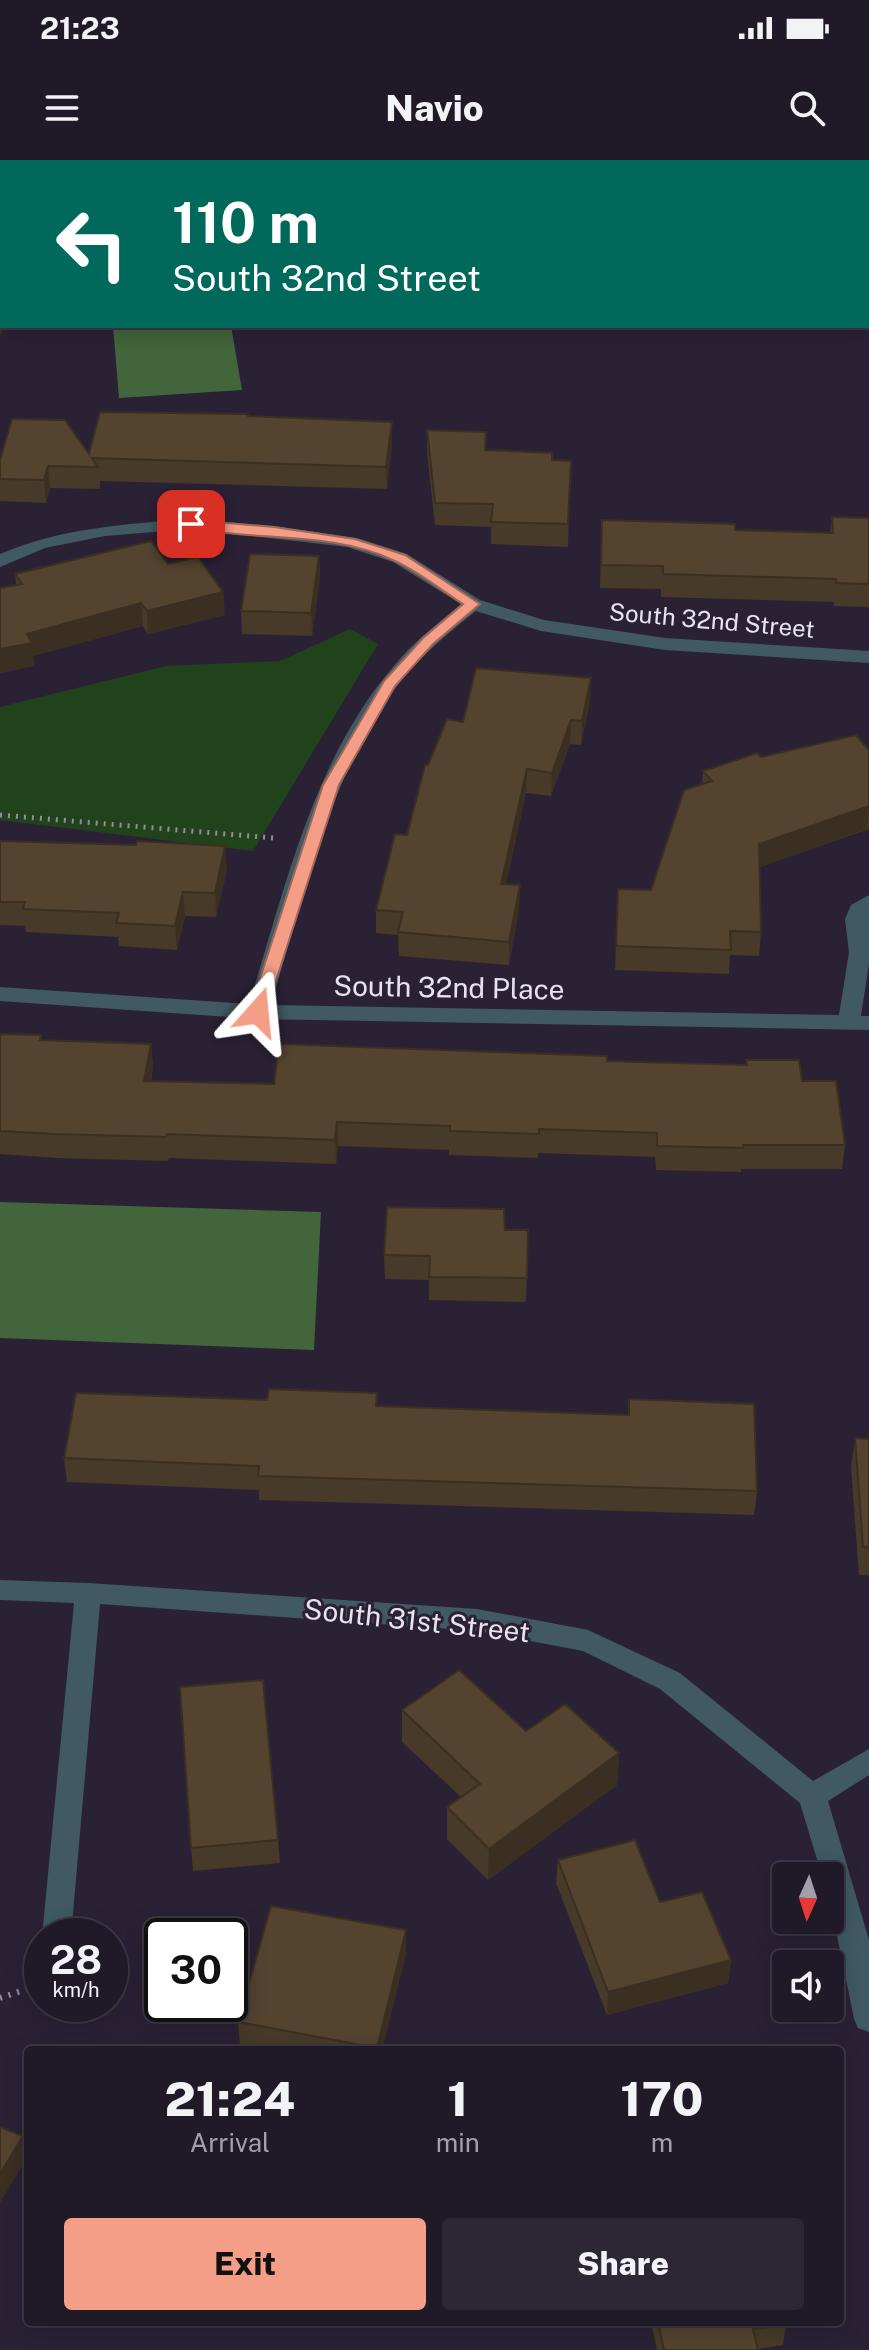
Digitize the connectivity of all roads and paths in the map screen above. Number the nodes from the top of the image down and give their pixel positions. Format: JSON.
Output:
{"nodes":[{"id":1,"x":0,"y":561,"type":"edge"},
{"id":2,"x":473,"y":604,"type":"junction"},
{"id":3,"x":869,"y":657,"type":"edge"},
{"id":4,"x":0,"y":815,"type":"edge"},
{"id":5,"x":313,"y":841,"type":"junction"},
{"id":6,"x":869,"y":902,"type":"edge"},
{"id":7,"x":0,"y":994,"type":"edge"},
{"id":8,"x":258,"y":1012,"type":"junction"},
{"id":9,"x":859,"y":1024,"type":"edge"},
{"id":10,"x":0,"y":1590,"type":"edge"},
{"id":11,"x":88,"y":1593,"type":"junction"},
{"id":12,"x":869,"y":1761,"type":"edge"},
{"id":13,"x":812,"y":1796,"type":"junction"},
{"id":14,"x":58,"y":1918,"type":"edge"},
{"id":15,"x":24,"y":1990,"type":"edge"},
{"id":16,"x":0,"y":1998,"type":"edge"},
{"id":17,"x":869,"y":2019,"type":"edge"}],
"edges":[{"from":1,"to":2,"type":"street","name":"South 32nd Street"},
{"from":2,"to":3,"type":"street","name":"South 32nd Street"},
{"from":2,"to":5,"type":"street"},
{"from":4,"to":5,"type":"path"},
{"from":5,"to":8,"type":"street"},
{"from":6,"to":9,"type":"street","name":"South 32nd Place"},
{"from":7,"to":8,"type":"street","name":"South 32nd Place"},
{"from":8,"to":9,"type":"street","name":"South 32nd Place"},
{"from":10,"to":11,"type":"street","name":"South 31st Street"},
{"from":11,"to":13,"type":"street","name":"South 31st Street"},
{"from":11,"to":14,"type":"street"},
{"from":12,"to":13,"type":"street"},
{"from":13,"to":17,"type":"street"},
{"from":15,"to":16,"type":"path"}]}
